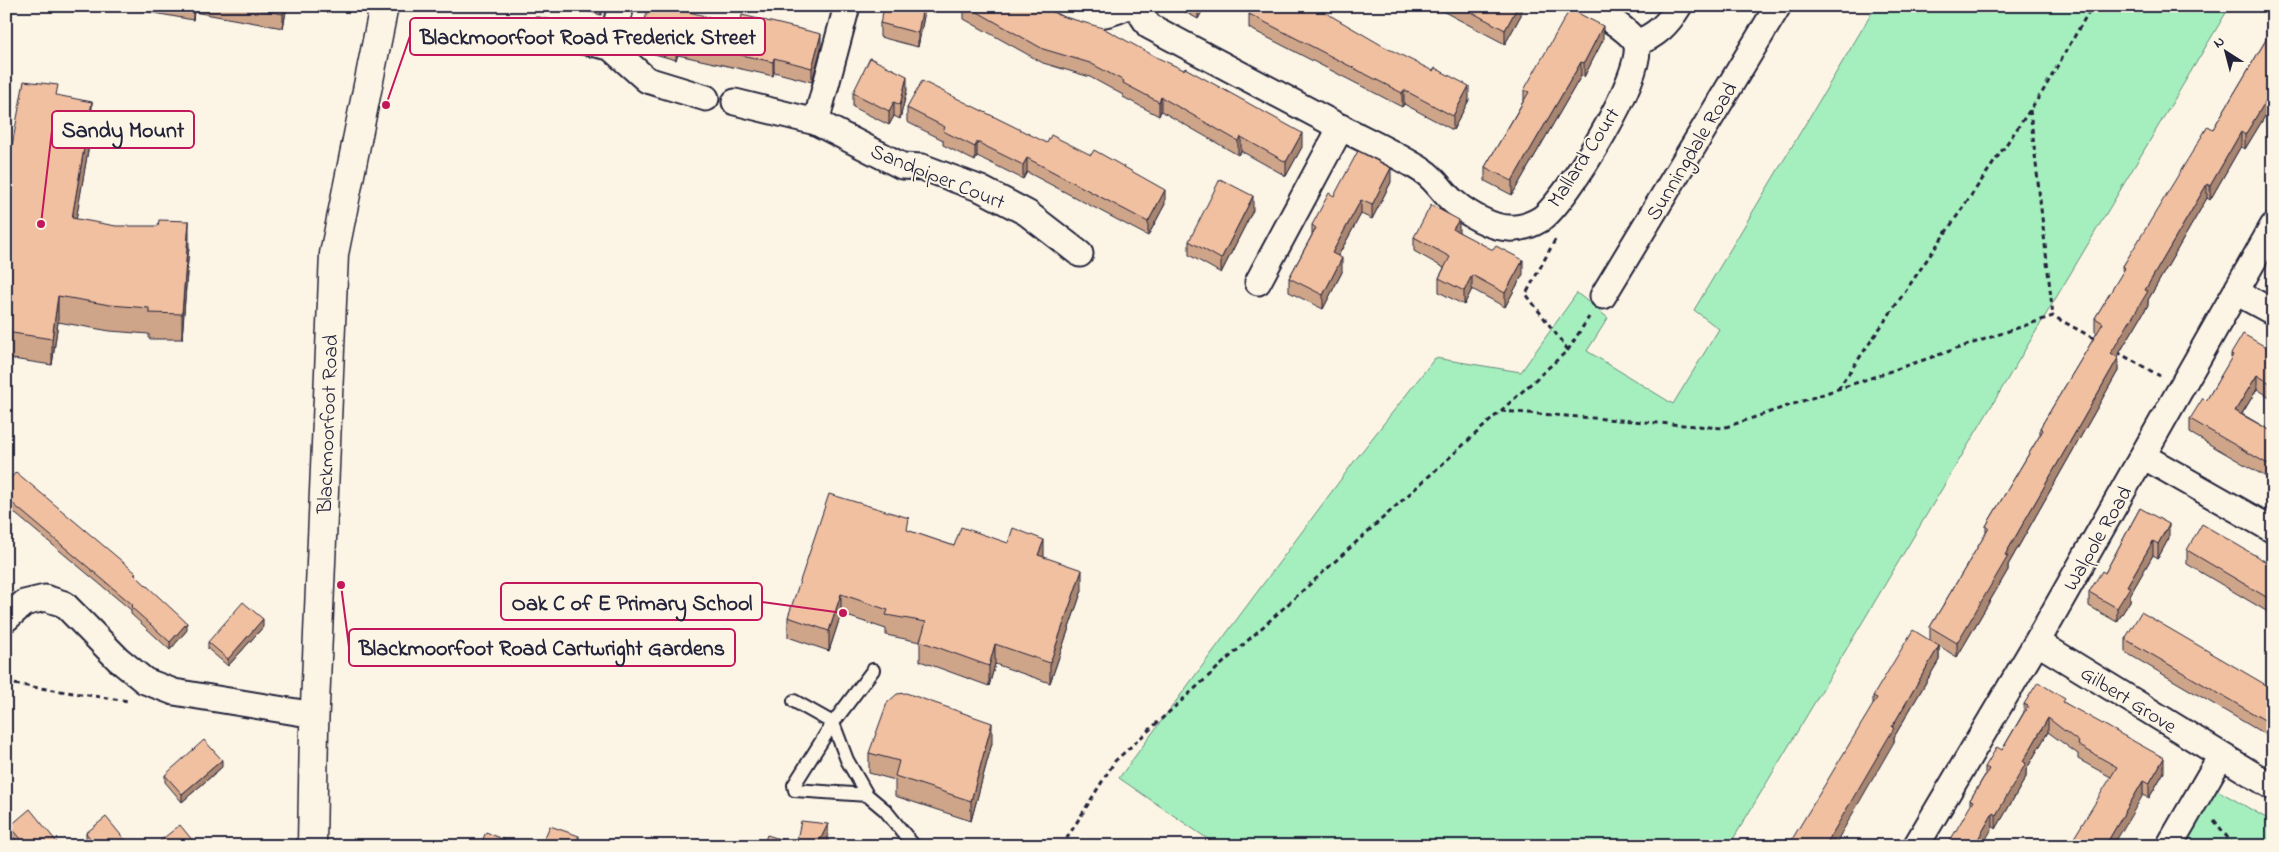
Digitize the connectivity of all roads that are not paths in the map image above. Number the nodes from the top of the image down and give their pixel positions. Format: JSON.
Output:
{"nodes":[{"id":1,"x":384,"y":6,"type":"edge"},
{"id":2,"x":621,"y":6,"type":"edge"},
{"id":3,"x":847,"y":6,"type":"edge"},
{"id":4,"x":1060,"y":6,"type":"edge"},
{"id":5,"x":1128,"y":6,"type":"edge"},
{"id":6,"x":1136,"y":6,"type":"edge"},
{"id":7,"x":1588,"y":6,"type":"edge"},
{"id":8,"x":1679,"y":6,"type":"edge"},
{"id":9,"x":1778,"y":6,"type":"edge"},
{"id":10,"x":537,"y":31,"type":"dead end"},
{"id":11,"x":1636,"y":43,"type":"junction"},
{"id":12,"x":610,"y":47,"type":"junction"},
{"id":13,"x":706,"y":98,"type":"dead end"},
{"id":14,"x":735,"y":102,"type":"dead end"},
{"id":15,"x":816,"y":122,"type":"junction"},
{"id":16,"x":1341,"y":127,"type":"junction"},
{"id":17,"x":2273,"y":226,"type":"edge"},
{"id":18,"x":1080,"y":254,"type":"dead end"},
{"id":19,"x":1258,"y":282,"type":"dead end"},
{"id":20,"x":2236,"y":292,"type":"junction"},
{"id":21,"x":1603,"y":296,"type":"road end"},
{"id":22,"x":2273,"y":312,"type":"edge"},
{"id":23,"x":2143,"y":456,"type":"junction"},
{"id":24,"x":2273,"y":530,"type":"edge"},
{"id":25,"x":6,"y":619,"type":"edge"},
{"id":26,"x":2037,"y":642,"type":"junction"},
{"id":27,"x":873,"y":670,"type":"dead end"},
{"id":28,"x":794,"y":701,"type":"dead end"},
{"id":29,"x":315,"y":715,"type":"junction"},
{"id":30,"x":833,"y":723,"type":"junction"},
{"id":31,"x":2221,"y":756,"type":"junction"},
{"id":32,"x":2273,"y":787,"type":"edge"},
{"id":33,"x":867,"y":795,"type":"junction"},
{"id":34,"x":312,"y":846,"type":"edge"},
{"id":35,"x":914,"y":846,"type":"edge"},
{"id":36,"x":1916,"y":846,"type":"edge"},
{"id":37,"x":2169,"y":846,"type":"edge"}],
"edges":[{"from":1,"to":29,"type":"street","name":"Blackmoorfoot Road"},
{"from":2,"to":12,"type":"street"},
{"from":3,"to":15,"type":"street"},
{"from":4,"to":5,"type":"street"},
{"from":6,"to":16,"type":"street","name":"Mallard Court"},
{"from":7,"to":11,"type":"street"},
{"from":8,"to":11,"type":"street"},
{"from":9,"to":21,"type":"street","name":"Sunningdale Road"},
{"from":10,"to":12,"type":"street"},
{"from":11,"to":16,"type":"street","name":"Mallard Court"},
{"from":12,"to":13,"type":"street"},
{"from":14,"to":15,"type":"street","name":"Sandpiper Court"},
{"from":15,"to":18,"type":"street","name":"Sandpiper Court"},
{"from":16,"to":19,"type":"street"},
{"from":17,"to":20,"type":"street","name":"Walpole Road"},
{"from":20,"to":22,"type":"street"},
{"from":20,"to":23,"type":"street","name":"Walpole Road"},
{"from":23,"to":24,"type":"street"},
{"from":23,"to":26,"type":"street","name":"Walpole Road"},
{"from":25,"to":29,"type":"street"},
{"from":26,"to":31,"type":"street","name":"Gilbert Grove"},
{"from":26,"to":36,"type":"street","name":"Walpole Road"},
{"from":27,"to":30,"type":"lane"},
{"from":28,"to":30,"type":"lane"},
{"from":29,"to":34,"type":"street","name":"Blackmoorfoot Road"},
{"from":30,"to":33,"type":"lane"},
{"from":30,"to":33,"type":"lane"},
{"from":31,"to":32,"type":"street","name":"Gilbert Grove"},
{"from":31,"to":37,"type":"street"},
{"from":33,"to":35,"type":"lane"}]}
